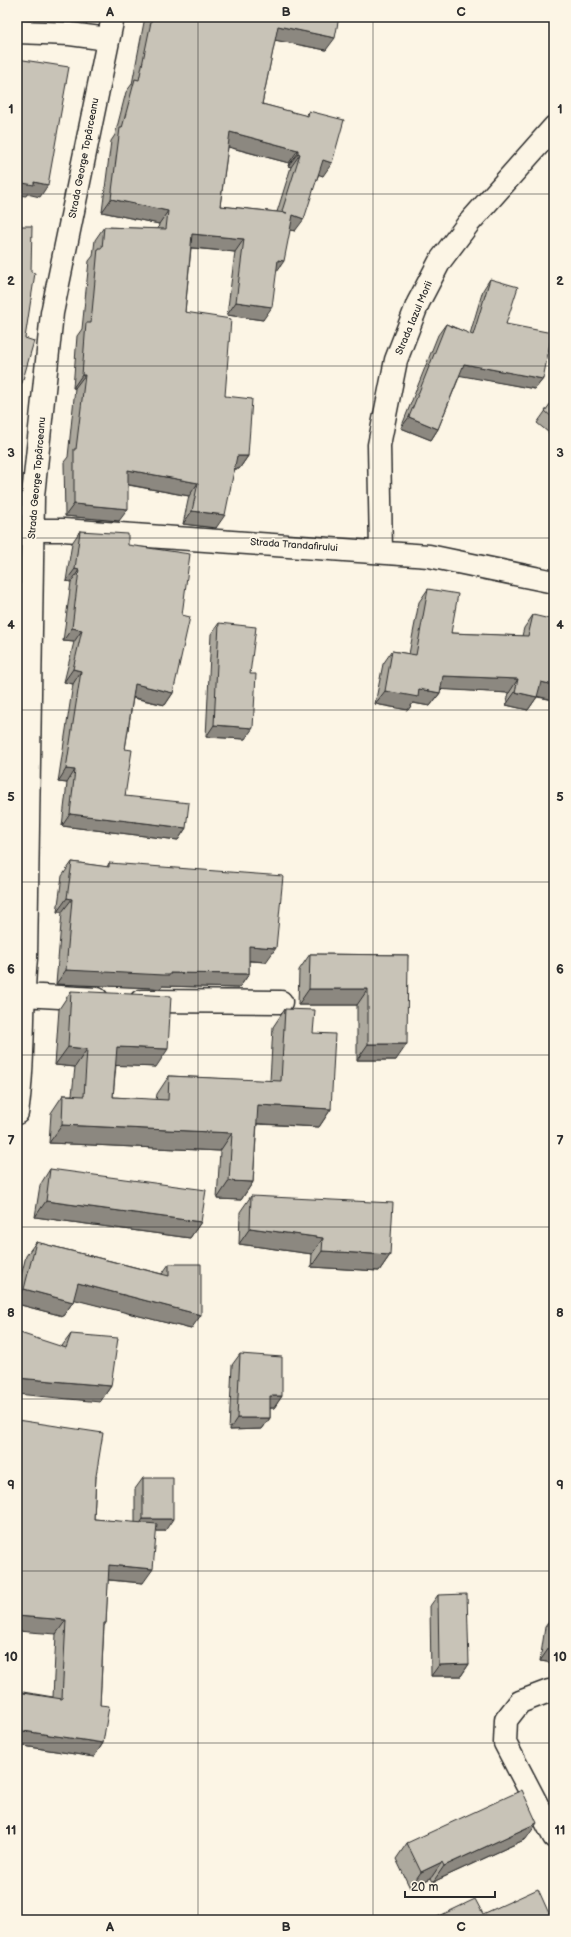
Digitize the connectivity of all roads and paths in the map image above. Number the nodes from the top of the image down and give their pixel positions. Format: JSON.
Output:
{"nodes":[{"id":1,"x":113,"y":17,"type":"edge"},
{"id":2,"x":17,"y":32,"type":"edge"},
{"id":3,"x":108,"y":39,"type":"junction"},
{"id":4,"x":554,"y":127,"type":"edge"},
{"id":5,"x":32,"y":530,"type":"junction"},
{"id":6,"x":381,"y":551,"type":"junction"},
{"id":7,"x":554,"y":582,"type":"edge"},
{"id":8,"x":22,"y":995,"type":"junction"},
{"id":9,"x":281,"y":1002,"type":"dead end"},
{"id":10,"x":17,"y":1113,"type":"edge"},
{"id":11,"x":554,"y":1691,"type":"edge"},
{"id":12,"x":554,"y":1837,"type":"edge"}],
"edges":[{"from":1,"to":3,"type":"street","name":"Strada George Topârceanu"},
{"from":2,"to":3,"type":"street"},
{"from":3,"to":5,"type":"street","name":"Strada George Topârceanu"},
{"from":4,"to":6,"type":"street","name":"Strada Iazul Morii"},
{"from":5,"to":6,"type":"street","name":"Strada Trandafirului"},
{"from":5,"to":8,"type":"street","name":"Strada George Topârceanu"},
{"from":6,"to":7,"type":"street","name":"Strada Trandafirului"},
{"from":8,"to":9,"type":"street"},
{"from":8,"to":10,"type":"street","name":"Strada George Topârceanu"},
{"from":11,"to":12,"type":"street"}]}
